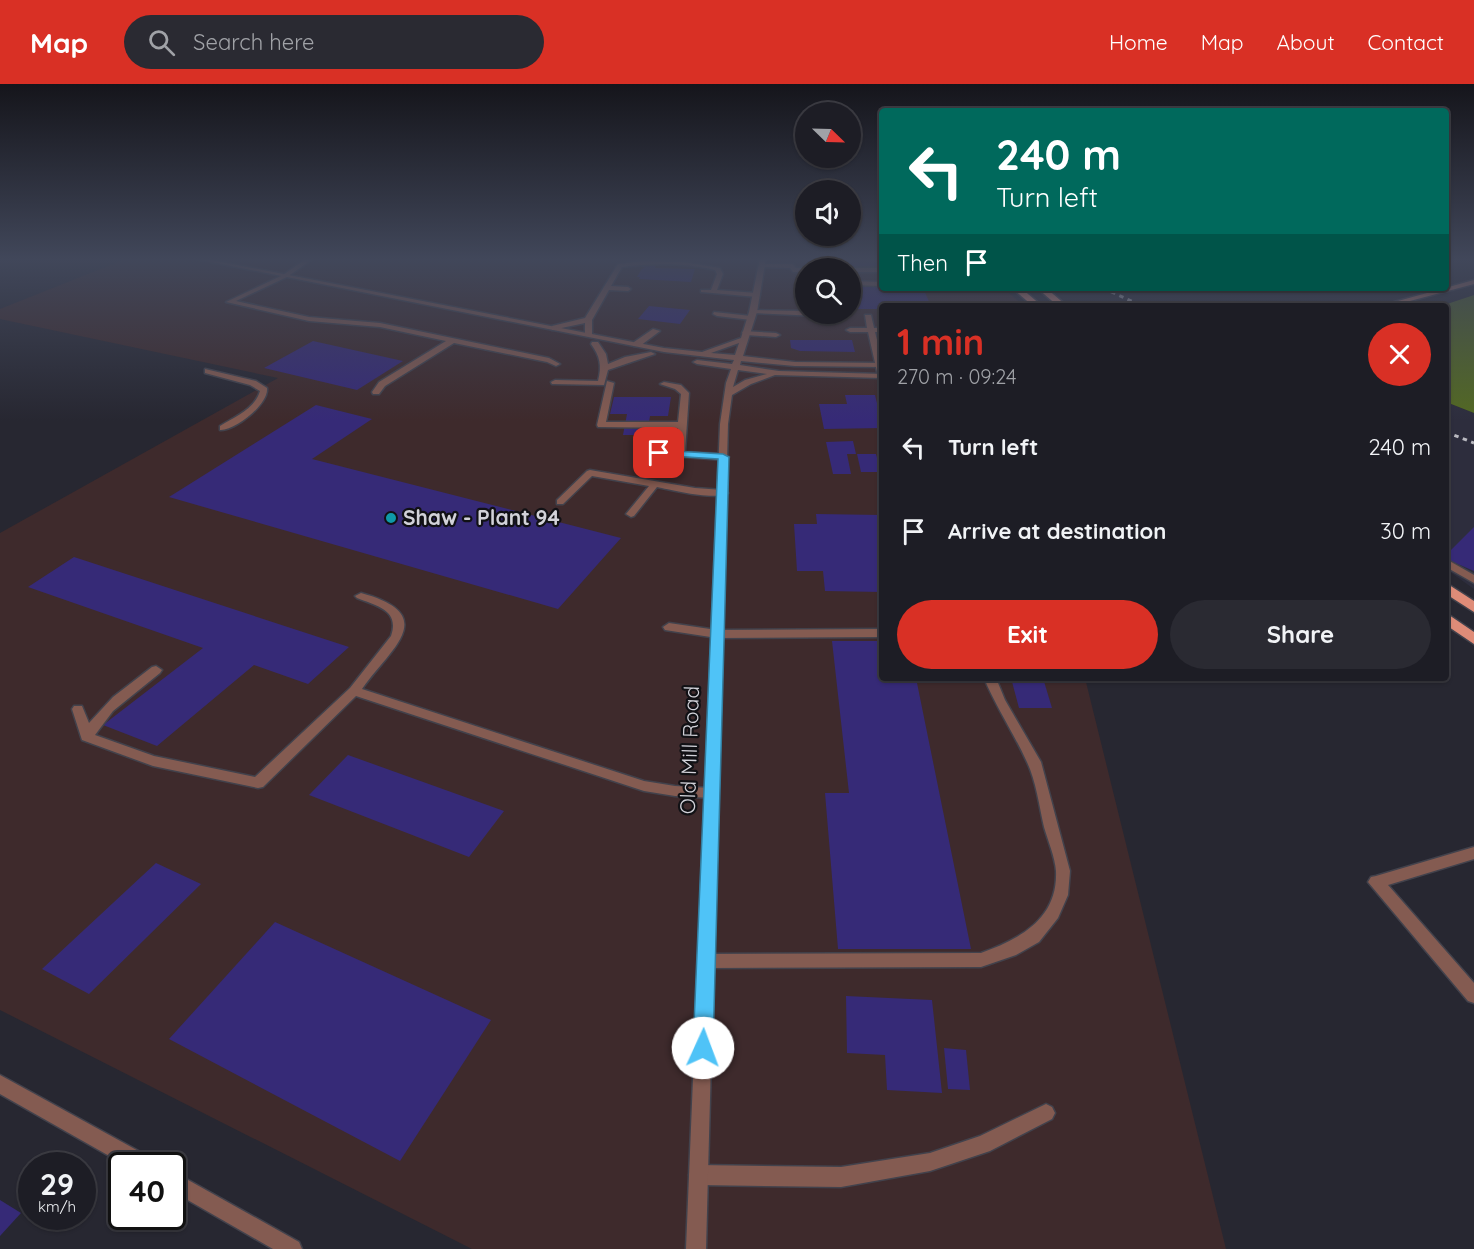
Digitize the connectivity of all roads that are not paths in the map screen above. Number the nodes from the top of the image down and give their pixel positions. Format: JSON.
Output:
{"nodes":[{"id":1,"x":281,"y":312,"type":"edge"},
{"id":2,"x":468,"y":312,"type":"edge"},
{"id":3,"x":593,"y":312,"type":"edge"},
{"id":4,"x":717,"y":314,"type":"dead end"},
{"id":5,"x":795,"y":314,"type":"edge"},
{"id":6,"x":752,"y":315,"type":"junction"},
{"id":7,"x":868,"y":317,"type":"dead end"},
{"id":8,"x":588,"y":320,"type":"junction"},
{"id":9,"x":511,"y":321,"type":"junction"},
{"id":10,"x":555,"y":328,"type":"junction"},
{"id":11,"x":850,"y":330,"type":"dead end"},
{"id":12,"x":872,"y":330,"type":"junction"},
{"id":13,"x":879,"y":330,"type":"edge"},
{"id":14,"x":656,"y":331,"type":"dead end"},
{"id":15,"x":589,"y":335,"type":"junction"},
{"id":16,"x":776,"y":335,"type":"dead end"},
{"id":17,"x":745,"y":336,"type":"junction"},
{"id":18,"x":453,"y":340,"type":"junction"},
{"id":19,"x":595,"y":344,"type":"junction"},
{"id":20,"x":637,"y":344,"type":"junction"},
{"id":21,"x":651,"y":354,"type":"junction"},
{"id":22,"x":692,"y":354,"type":"junction"},
{"id":23,"x":879,"y":357,"type":"edge"},
{"id":24,"x":736,"y":363,"type":"junction"},
{"id":25,"x":556,"y":364,"type":"dead end"},
{"id":26,"x":879,"y":365,"type":"edge"},
{"id":27,"x":606,"y":368,"type":"junction"},
{"id":28,"x":208,"y":371,"type":"dead end"},
{"id":29,"x":779,"y":373,"type":"junction"},
{"id":30,"x":879,"y":376,"type":"edge"},
{"id":31,"x":555,"y":382,"type":"dead end"},
{"id":32,"x":572,"y":382,"type":"junction"},
{"id":33,"x":610,"y":383,"type":"junction"},
{"id":34,"x":664,"y":384,"type":"dead end"},
{"id":35,"x":376,"y":392,"type":"dead end"},
{"id":36,"x":568,"y":393,"type":"dead end"},
{"id":37,"x":728,"y":394,"type":"junction"},
{"id":38,"x":682,"y":425,"type":"junction"},
{"id":39,"x":223,"y":428,"type":"dead end"},
{"id":40,"x":659,"y":453,"type":"dead end"},
{"id":41,"x":680,"y":455,"type":"junction"},
{"id":42,"x":723,"y":457,"type":"junction"},
{"id":43,"x":655,"y":484,"type":"junction"},
{"id":44,"x":723,"y":493,"type":"junction"},
{"id":45,"x":560,"y":502,"type":"dead end"},
{"id":46,"x":632,"y":514,"type":"dead end"},
{"id":47,"x":1449,"y":564,"type":"edge"},
{"id":48,"x":1474,"y":580,"type":"edge"},
{"id":49,"x":1449,"y":589,"type":"edge"},
{"id":50,"x":361,"y":596,"type":"dead end"},
{"id":51,"x":1474,"y":608,"type":"edge"},
{"id":52,"x":1449,"y":620,"type":"edge"},
{"id":53,"x":669,"y":627,"type":"dead end"},
{"id":54,"x":1459,"y":628,"type":"junction"},
{"id":55,"x":879,"y":633,"type":"edge"},
{"id":56,"x":717,"y":634,"type":"junction"},
{"id":57,"x":1474,"y":639,"type":"edge"},
{"id":58,"x":1474,"y":645,"type":"edge"},
{"id":59,"x":156,"y":669,"type":"dead end"},
{"id":60,"x":991,"y":681,"type":"edge"},
{"id":61,"x":354,"y":691,"type":"junction"},
{"id":62,"x":78,"y":709,"type":"dead end"},
{"id":63,"x":87,"y":737,"type":"junction"},
{"id":64,"x":711,"y":793,"type":"junction"},
{"id":65,"x":1474,"y":853,"type":"edge"},
{"id":66,"x":706,"y":961,"type":"junction"},
{"id":67,"x":1474,"y":995,"type":"edge"},
{"id":68,"x":0,"y":1084,"type":"edge"},
{"id":69,"x":1046,"y":1113,"type":"dead end"},
{"id":70,"x":121,"y":1152,"type":"edge"},
{"id":71,"x":699,"y":1175,"type":"junction"},
{"id":72,"x":186,"y":1188,"type":"edge"},
{"id":73,"x":292,"y":1249,"type":"edge"},
{"id":74,"x":696,"y":1249,"type":"edge"}],
"edges":[{"from":1,"to":18,"type":"street"},
{"from":2,"to":9,"type":"street"},
{"from":3,"to":8,"type":"street"},
{"from":4,"to":6,"type":"street"},
{"from":5,"to":6,"type":"street"},
{"from":6,"to":17,"type":"street","name":"Old Mill Road"},
{"from":7,"to":12,"type":"street"},
{"from":8,"to":10,"type":"street"},
{"from":8,"to":15,"type":"street"},
{"from":9,"to":10,"type":"street"},
{"from":9,"to":19,"type":"street"},
{"from":10,"to":15,"type":"street"},
{"from":11,"to":12,"type":"street"},
{"from":12,"to":13,"type":"street"},
{"from":12,"to":23,"type":"street"},
{"from":14,"to":20,"type":"street"},
{"from":15,"to":20,"type":"street"},
{"from":16,"to":17,"type":"street"},
{"from":17,"to":22,"type":"street"},
{"from":17,"to":24,"type":"street","name":"Old Mill Road"},
{"from":18,"to":25,"type":"street"},
{"from":18,"to":35,"type":"street"},
{"from":19,"to":21,"type":"street"},
{"from":19,"to":27,"type":"street"},
{"from":20,"to":22,"type":"street"},
{"from":21,"to":24,"type":"street"},
{"from":21,"to":27,"type":"street"},
{"from":22,"to":24,"type":"street"},
{"from":24,"to":26,"type":"street"},
{"from":24,"to":29,"type":"street"},
{"from":24,"to":37,"type":"street","name":"Old Mill Road"},
{"from":27,"to":33,"type":"street"},
{"from":28,"to":39,"type":"street"},
{"from":29,"to":30,"type":"street"},
{"from":29,"to":37,"type":"street"},
{"from":31,"to":32,"type":"street"},
{"from":32,"to":33,"type":"street"},
{"from":32,"to":36,"type":"street"},
{"from":33,"to":38,"type":"street"},
{"from":34,"to":38,"type":"street"},
{"from":37,"to":42,"type":"street","name":"Old Mill Road"},
{"from":38,"to":41,"type":"street"},
{"from":40,"to":41,"type":"street"},
{"from":41,"to":42,"type":"street"},
{"from":42,"to":44,"type":"street","name":"Old Mill Road"},
{"from":43,"to":44,"type":"street"},
{"from":43,"to":45,"type":"street"},
{"from":43,"to":46,"type":"street"},
{"from":44,"to":56,"type":"street","name":"Old Mill Road"},
{"from":47,"to":48,"type":"street"},
{"from":49,"to":51,"type":"main road"},
{"from":50,"to":61,"type":"street"},
{"from":52,"to":54,"type":"main road"},
{"from":53,"to":56,"type":"street"},
{"from":54,"to":57,"type":"main road"},
{"from":54,"to":58,"type":"street"},
{"from":55,"to":56,"type":"street"},
{"from":56,"to":64,"type":"street","name":"Old Mill Road"},
{"from":59,"to":63,"type":"street"},
{"from":60,"to":66,"type":"street"},
{"from":61,"to":63,"type":"street"},
{"from":61,"to":64,"type":"street"},
{"from":62,"to":63,"type":"street"},
{"from":64,"to":66,"type":"street","name":"Old Mill Road"},
{"from":65,"to":67,"type":"street"},
{"from":66,"to":71,"type":"street","name":"Old Mill Road"},
{"from":68,"to":70,"type":"street"},
{"from":69,"to":71,"type":"street"},
{"from":71,"to":74,"type":"street","name":"Old Mill Road"},
{"from":72,"to":73,"type":"street"}]}
